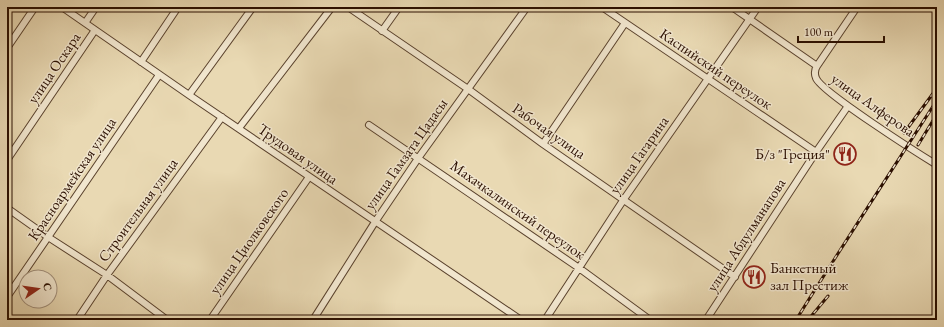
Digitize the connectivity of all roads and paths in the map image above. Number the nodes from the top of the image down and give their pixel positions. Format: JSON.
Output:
{"nodes":[{"id":1,"x":34,"y":7,"type":"edge"},
{"id":2,"x":62,"y":7,"type":"edge"},
{"id":3,"x":96,"y":7,"type":"edge"},
{"id":4,"x":178,"y":7,"type":"edge"},
{"id":5,"x":253,"y":7,"type":"edge"},
{"id":6,"x":332,"y":7,"type":"edge"},
{"id":7,"x":348,"y":7,"type":"edge"},
{"id":8,"x":399,"y":7,"type":"edge"},
{"id":9,"x":527,"y":7,"type":"edge"},
{"id":10,"x":602,"y":7,"type":"edge"},
{"id":11,"x":732,"y":7,"type":"edge"},
{"id":12,"x":758,"y":7,"type":"edge"},
{"id":13,"x":857,"y":7,"type":"edge"},
{"id":14,"x":750,"y":19,"type":"junction"},
{"id":15,"x":84,"y":23,"type":"junction"},
{"id":16,"x":625,"y":23,"type":"junction"},
{"id":17,"x":95,"y":30,"type":"junction"},
{"id":18,"x":382,"y":31,"type":"junction"},
{"id":19,"x":7,"y":48,"type":"edge"},
{"id":20,"x":142,"y":62,"type":"junction"},
{"id":21,"x":817,"y":66,"type":"junction"},
{"id":22,"x":159,"y":75,"type":"junction"},
{"id":23,"x":707,"y":79,"type":"junction"},
{"id":24,"x":468,"y":89,"type":"junction"},
{"id":25,"x":189,"y":96,"type":"junction"},
{"id":26,"x":848,"y":106,"type":"junction"},
{"id":27,"x":222,"y":116,"type":"junction"},
{"id":28,"x":369,"y":125,"type":"dead end"},
{"id":29,"x":239,"y":128,"type":"junction"},
{"id":30,"x":543,"y":144,"type":"junction"},
{"id":31,"x":816,"y":152,"type":"junction"},
{"id":32,"x":419,"y":157,"type":"junction"},
{"id":33,"x":7,"y":160,"type":"edge"},
{"id":34,"x":937,"y":165,"type":"edge"},
{"id":35,"x":309,"y":177,"type":"junction"},
{"id":36,"x":624,"y":199,"type":"junction"},
{"id":37,"x":7,"y":208,"type":"edge"},
{"id":38,"x":375,"y":222,"type":"junction"},
{"id":39,"x":48,"y":237,"type":"junction"},
{"id":40,"x":579,"y":268,"type":"junction"},
{"id":41,"x":107,"y":275,"type":"junction"},
{"id":42,"x":734,"y":277,"type":"junction"},
{"id":43,"x":7,"y":297,"type":"edge"},
{"id":44,"x":77,"y":320,"type":"edge"},
{"id":45,"x":167,"y":320,"type":"edge"},
{"id":46,"x":210,"y":320,"type":"edge"},
{"id":47,"x":313,"y":320,"type":"edge"},
{"id":48,"x":521,"y":320,"type":"edge"},
{"id":49,"x":545,"y":320,"type":"edge"},
{"id":50,"x":650,"y":320,"type":"edge"},
{"id":51,"x":706,"y":320,"type":"edge"}],
"edges":[{"from":1,"to":19,"type":"street"},
{"from":2,"to":15,"type":"street","name":"Трудовая улица"},
{"from":3,"to":15,"type":"street"},
{"from":4,"to":20,"type":"street"},
{"from":5,"to":25,"type":"street"},
{"from":6,"to":29,"type":"street"},
{"from":7,"to":18,"type":"street","name":"Рабочая улица"},
{"from":8,"to":18,"type":"street"},
{"from":9,"to":24,"type":"street","name":"улица Гамзата Цадасы"},
{"from":10,"to":16,"type":"street","name":"Каспийский переулок"},
{"from":11,"to":14,"type":"street"},
{"from":12,"to":14,"type":"street","name":"улица Гагарина"},
{"from":13,"to":21,"type":"street"},
{"from":14,"to":21,"type":"street"},
{"from":14,"to":23,"type":"street","name":"улица Гагарина"},
{"from":15,"to":17,"type":"street","name":"Трудовая улица"},
{"from":16,"to":23,"type":"street","name":"Каспийский переулок"},
{"from":16,"to":30,"type":"street"},
{"from":17,"to":20,"type":"street","name":"Трудовая улица"},
{"from":17,"to":33,"type":"street","name":"улица Оскара"},
{"from":18,"to":24,"type":"street","name":"Рабочая улица"},
{"from":20,"to":22,"type":"street","name":"Трудовая улица"},
{"from":21,"to":26,"type":"street","name":"улица Алферова"},
{"from":22,"to":25,"type":"street","name":"Трудовая улица"},
{"from":22,"to":39,"type":"street","name":"Красноармейская улица"},
{"from":23,"to":31,"type":"street","name":"Каспийский переулок"},
{"from":23,"to":36,"type":"street","name":"улица Гагарина"},
{"from":24,"to":30,"type":"street","name":"Рабочая улица"},
{"from":24,"to":32,"type":"street","name":"улица Гамзата Цадасы"},
{"from":25,"to":27,"type":"street","name":"Трудовая улица"},
{"from":26,"to":31,"type":"street","name":"улица Абдулманапова"},
{"from":26,"to":34,"type":"street","name":"улица Алферова"},
{"from":27,"to":29,"type":"street","name":"Трудовая улица"},
{"from":27,"to":41,"type":"street","name":"Строительная улица"},
{"from":28,"to":32,"type":"street","name":"Махачкалинский переулок"},
{"from":29,"to":35,"type":"street","name":"Трудовая улица"},
{"from":30,"to":36,"type":"street","name":"Рабочая улица"},
{"from":31,"to":42,"type":"street","name":"улица Абдулманапова"},
{"from":32,"to":38,"type":"street","name":"улица Гамзата Цадасы"},
{"from":32,"to":40,"type":"street","name":"Махачкалинский переулок"},
{"from":35,"to":38,"type":"street","name":"Трудовая улица"},
{"from":35,"to":46,"type":"street","name":"улица Циолковского"},
{"from":36,"to":40,"type":"street","name":"улица Гагарина"},
{"from":36,"to":42,"type":"street","name":"Рабочая улица"},
{"from":37,"to":39,"type":"street"},
{"from":38,"to":47,"type":"street","name":"улица Гамзата Цадасы"},
{"from":38,"to":48,"type":"street","name":"Трудовая улица"},
{"from":39,"to":41,"type":"street"},
{"from":39,"to":43,"type":"street","name":"Красноармейская улица"},
{"from":40,"to":49,"type":"street","name":"улица Гагарина"},
{"from":40,"to":50,"type":"street","name":"Махачкалинский переулок"},
{"from":41,"to":44,"type":"street","name":"Строительная улица"},
{"from":41,"to":45,"type":"street"},
{"from":42,"to":51,"type":"street","name":"улица Абдулманапова"}]}
